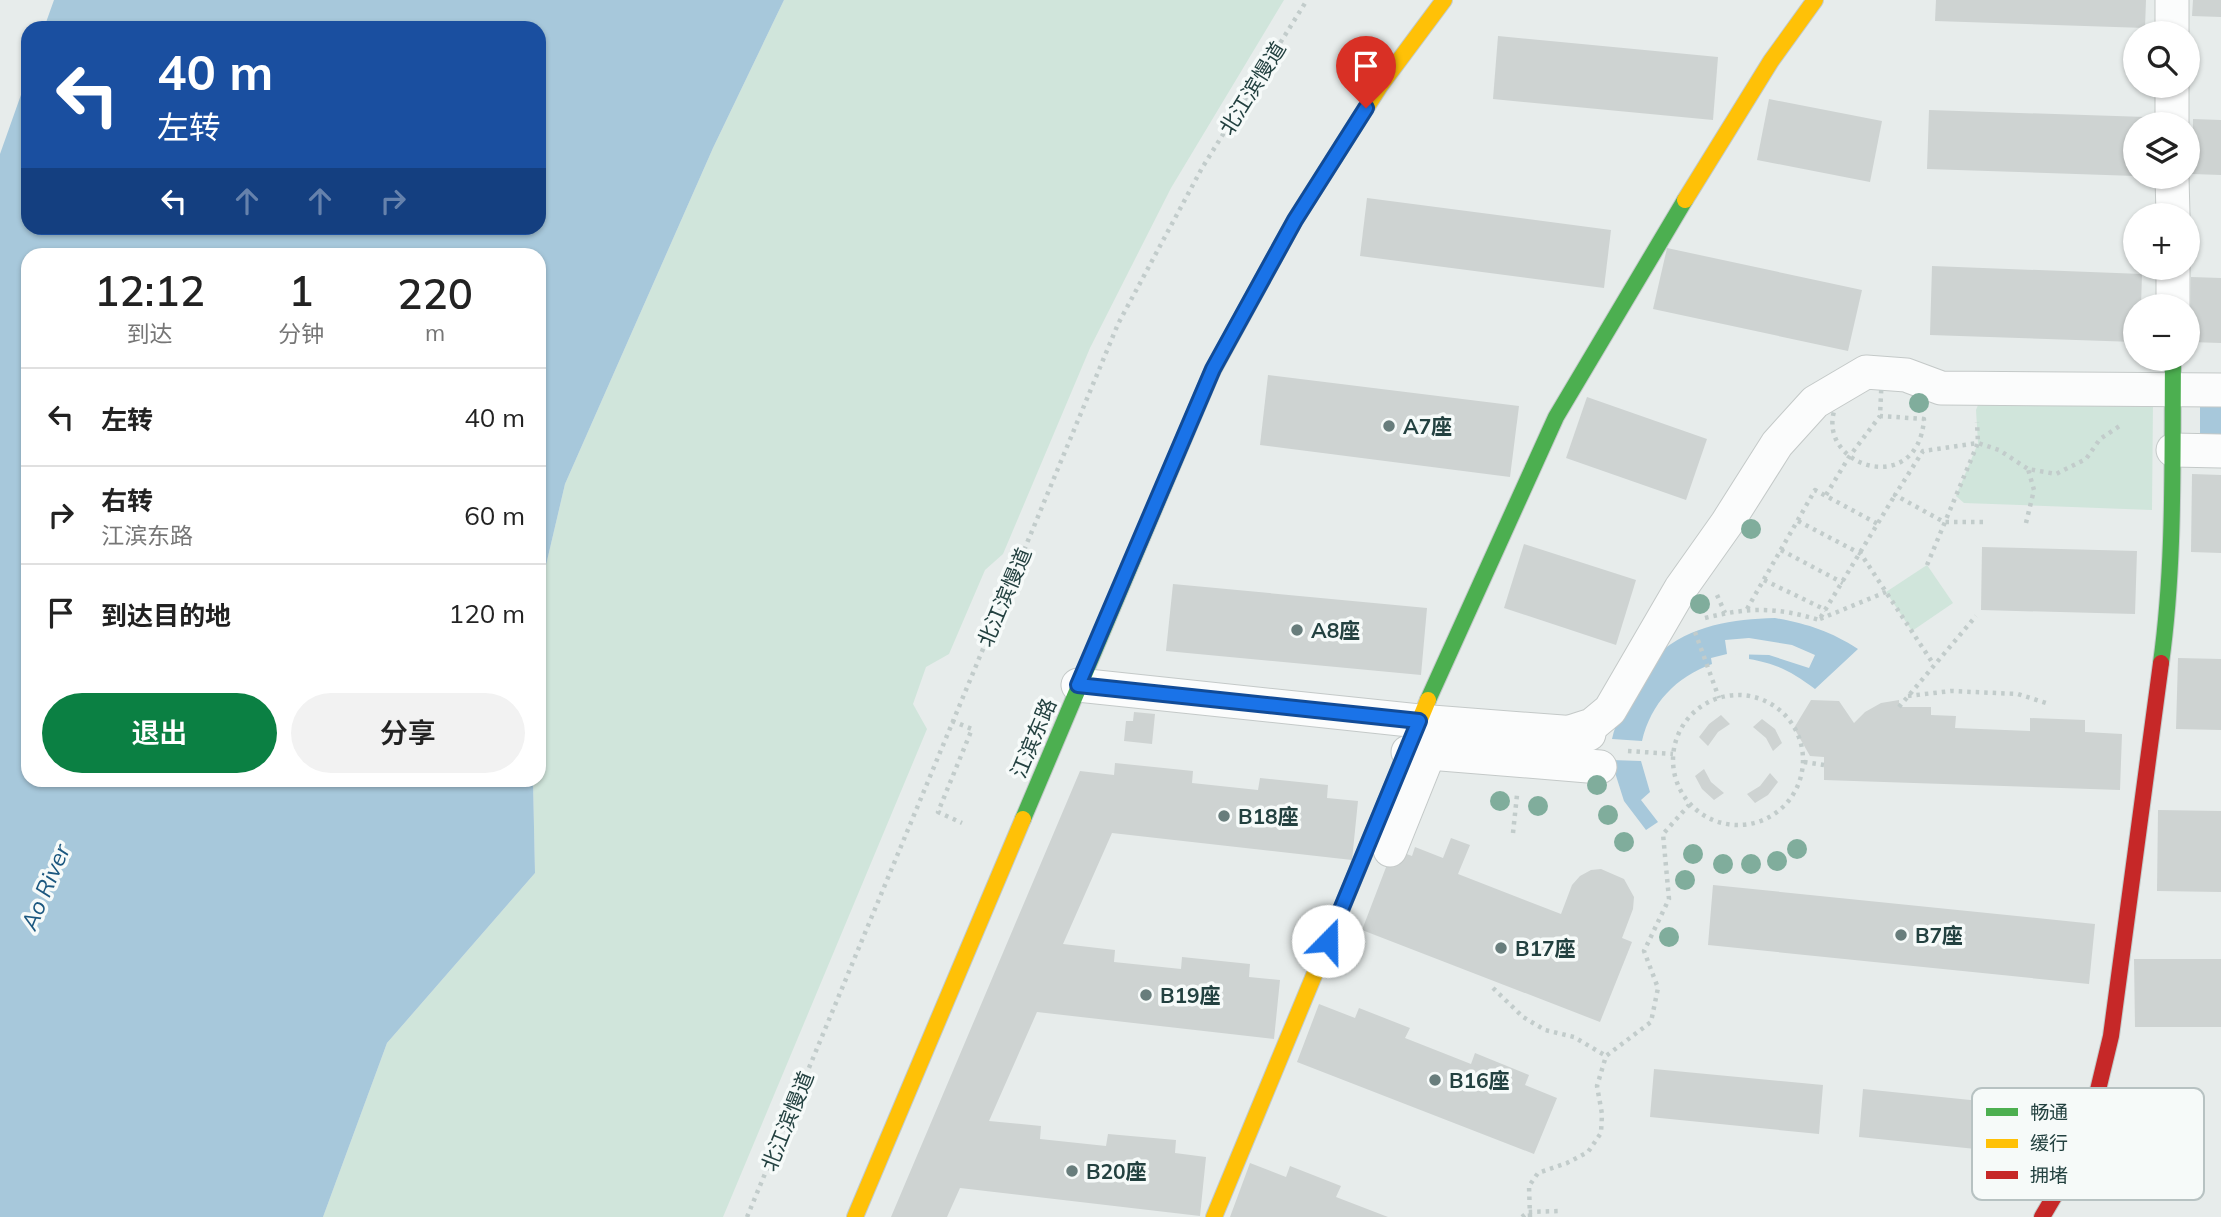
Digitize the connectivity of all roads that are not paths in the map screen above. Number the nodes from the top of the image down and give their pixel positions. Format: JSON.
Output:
{"nodes":[{"id":1,"x":1444,"y":0,"type":"edge"},
{"id":2,"x":1815,"y":0,"type":"edge"},
{"id":3,"x":2172,"y":0,"type":"edge"},
{"id":4,"x":2172,"y":21,"type":"edge"},
{"id":5,"x":2173,"y":374,"type":"edge"},
{"id":6,"x":2221,"y":390,"type":"edge"},
{"id":7,"x":2173,"y":450,"type":"junction"},
{"id":8,"x":2221,"y":451,"type":"edge"},
{"id":9,"x":1078,"y":685,"type":"junction"},
{"id":10,"x":1419,"y":721,"type":"junction"},
{"id":11,"x":1567,"y":733,"type":"junction"},
{"id":12,"x":1418,"y":752,"type":"junction"},
{"id":13,"x":1390,"y":850,"type":"dead end"},
{"id":14,"x":2098,"y":1088,"type":"edge"},
{"id":15,"x":2052,"y":1200,"type":"edge"},
{"id":16,"x":855,"y":1217,"type":"edge"},
{"id":17,"x":1214,"y":1217,"type":"edge"},
{"id":18,"x":2042,"y":1217,"type":"edge"}],
"edges":[{"from":1,"to":9,"type":"street","name":"江滨东路"},
{"from":2,"to":10,"type":"street"},
{"from":3,"to":4,"type":"street"},
{"from":5,"to":6,"type":"street"},
{"from":5,"to":7,"type":"street"},
{"from":5,"to":11,"type":"street"},
{"from":7,"to":8,"type":"street"},
{"from":7,"to":14,"type":"street"},
{"from":9,"to":10,"type":"street"},
{"from":9,"to":16,"type":"street","name":"江滨东路"},
{"from":10,"to":11,"type":"street"},
{"from":10,"to":12,"type":"street"},
{"from":11,"to":12,"type":"street"},
{"from":12,"to":13,"type":"street"},
{"from":12,"to":17,"type":"street"},
{"from":15,"to":18,"type":"street"}]}
